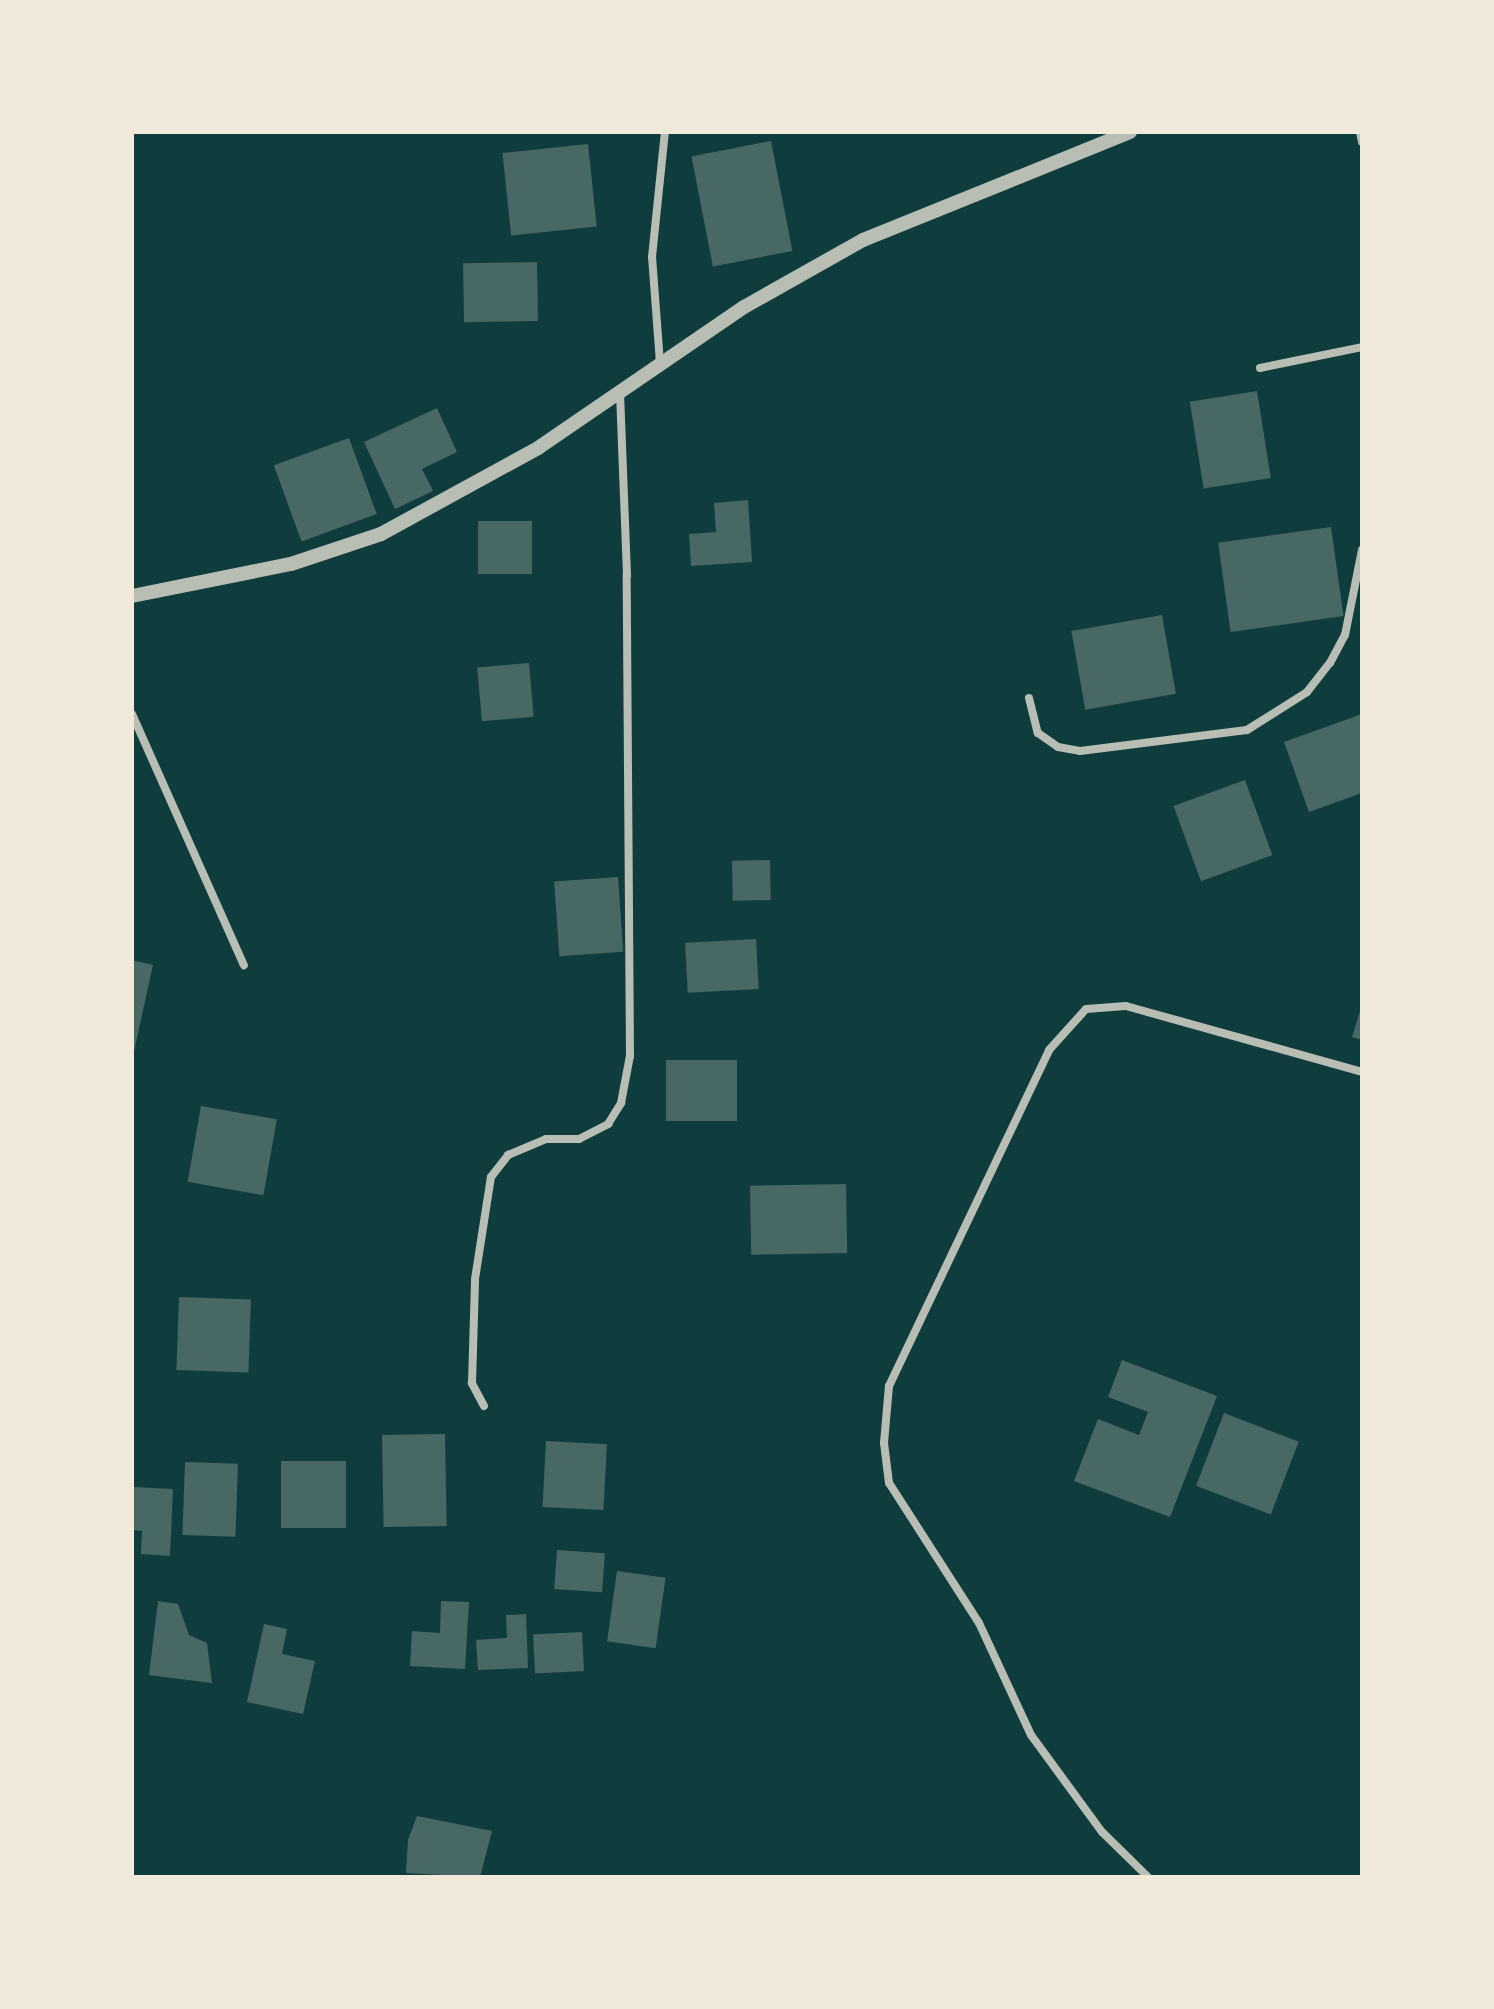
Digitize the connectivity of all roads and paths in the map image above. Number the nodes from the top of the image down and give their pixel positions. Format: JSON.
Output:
{"nodes":[{"id":1,"x":665,"y":132,"type":"edge"},
{"id":2,"x":1130,"y":132,"type":"edge"},
{"id":3,"x":1360,"y":132,"type":"edge"},
{"id":4,"x":1362,"y":142,"type":"edge"},
{"id":5,"x":1362,"y":347,"type":"edge"},
{"id":6,"x":660,"y":363,"type":"junction"},
{"id":7,"x":1260,"y":368,"type":"dead end"},
{"id":8,"x":620,"y":389,"type":"junction"},
{"id":9,"x":1362,"y":550,"type":"edge"},
{"id":10,"x":132,"y":596,"type":"edge"},
{"id":11,"x":1029,"y":698,"type":"dead end"},
{"id":12,"x":132,"y":714,"type":"edge"},
{"id":13,"x":244,"y":965,"type":"dead end"},
{"id":14,"x":1362,"y":1072,"type":"edge"},
{"id":15,"x":484,"y":1406,"type":"dead end"},
{"id":16,"x":1148,"y":1877,"type":"edge"}],
"edges":[{"from":1,"to":6,"type":"street"},
{"from":2,"to":6,"type":"street"},
{"from":3,"to":4,"type":"street"},
{"from":5,"to":7,"type":"street"},
{"from":6,"to":8,"type":"street"},
{"from":8,"to":10,"type":"street"},
{"from":8,"to":15,"type":"street"},
{"from":9,"to":11,"type":"street"},
{"from":12,"to":13,"type":"street"},
{"from":14,"to":16,"type":"street"}]}
